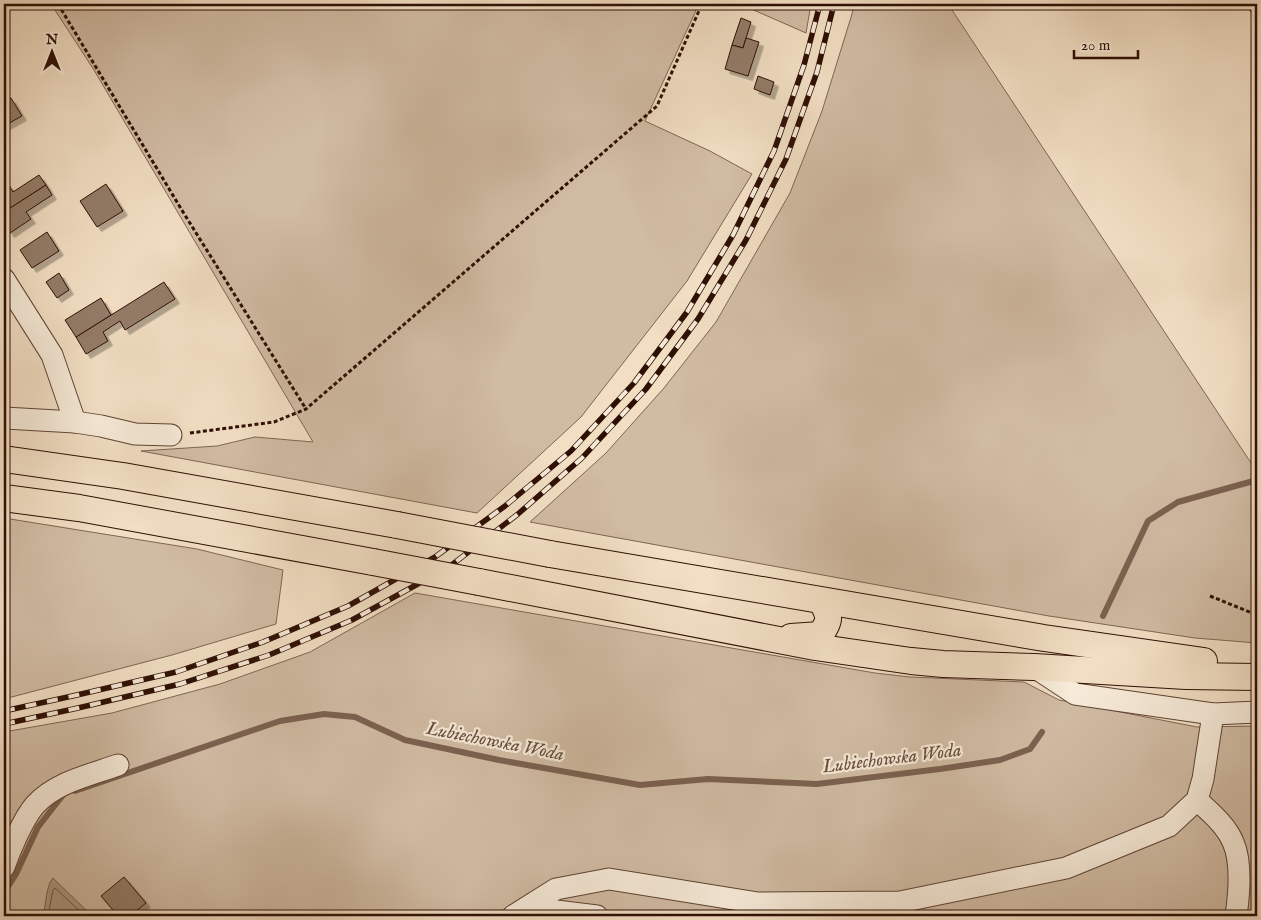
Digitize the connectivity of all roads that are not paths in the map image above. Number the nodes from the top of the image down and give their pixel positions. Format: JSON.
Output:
{"nodes":[{"id":1,"x":4,"y":279,"type":"edge"},
{"id":2,"x":4,"y":418,"type":"edge"},
{"id":3,"x":75,"y":422,"type":"junction"},
{"id":4,"x":172,"y":435,"type":"road end"},
{"id":5,"x":4,"y":459,"type":"edge"},
{"id":6,"x":4,"y":498,"type":"edge"},
{"id":7,"x":822,"y":602,"type":"junction"},
{"id":8,"x":765,"y":637,"type":"junction"},
{"id":9,"x":1034,"y":667,"type":"junction"},
{"id":10,"x":1257,"y":667,"type":"edge"},
{"id":11,"x":1257,"y":678,"type":"edge"},
{"id":12,"x":1257,"y":712,"type":"edge"},
{"id":13,"x":1213,"y":714,"type":"junction"},
{"id":14,"x":118,"y":765,"type":"dead end"},
{"id":15,"x":1197,"y":800,"type":"junction"},
{"id":16,"x":4,"y":867,"type":"edge"},
{"id":17,"x":534,"y":903,"type":"junction"},
{"id":18,"x":513,"y":916,"type":"edge"},
{"id":19,"x":597,"y":916,"type":"edge"},
{"id":20,"x":1236,"y":916,"type":"edge"}],
"edges":[{"from":1,"to":3,"type":"street"},
{"from":2,"to":3,"type":"street"},
{"from":3,"to":4,"type":"street"},
{"from":5,"to":7,"type":"main road","bridge":true},
{"from":6,"to":8,"type":"main road","bridge":true},
{"from":7,"to":8,"type":"main road"},
{"from":7,"to":10,"type":"main road"},
{"from":8,"to":9,"type":"main road"},
{"from":9,"to":11,"type":"main road"},
{"from":9,"to":13,"type":"street"},
{"from":12,"to":13,"type":"street"},
{"from":13,"to":15,"type":"street"},
{"from":14,"to":16,"type":"street"},
{"from":15,"to":17,"type":"street"},
{"from":15,"to":20,"type":"street"},
{"from":17,"to":18,"type":"street"},
{"from":17,"to":19,"type":"street"}]}
